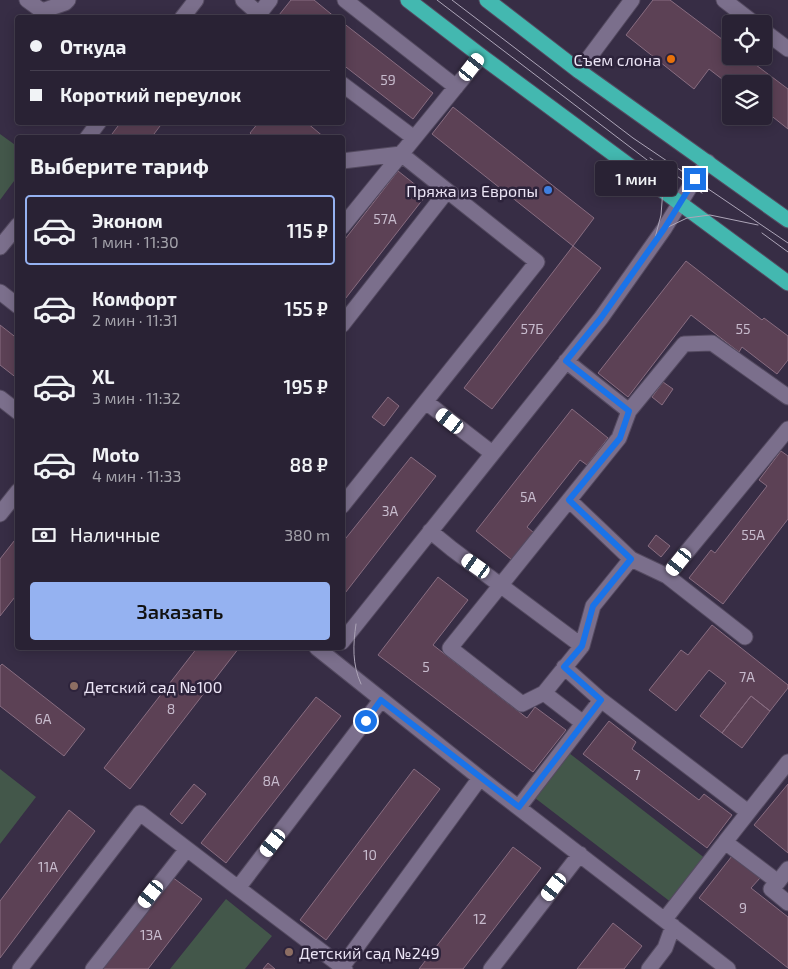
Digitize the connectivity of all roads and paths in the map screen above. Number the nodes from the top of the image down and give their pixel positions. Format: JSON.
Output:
{"nodes":[{"id":1,"x":26,"y":0,"type":"edge"},
{"id":2,"x":68,"y":0,"type":"edge"},
{"id":3,"x":196,"y":0,"type":"edge"},
{"id":4,"x":243,"y":0,"type":"edge"},
{"id":5,"x":270,"y":0,"type":"edge"},
{"id":6,"x":345,"y":0,"type":"edge"},
{"id":7,"x":408,"y":0,"type":"edge"},
{"id":8,"x":486,"y":0,"type":"edge"},
{"id":9,"x":632,"y":0,"type":"edge"},
{"id":10,"x":724,"y":0,"type":"edge"},
{"id":11,"x":184,"y":15,"type":"edge"},
{"id":12,"x":259,"y":15,"type":"edge"},
{"id":13,"x":261,"y":15,"type":"edge"},
{"id":14,"x":743,"y":15,"type":"edge"},
{"id":15,"x":772,"y":37,"type":"edge"},
{"id":16,"x":788,"y":50,"type":"edge"},
{"id":17,"x":480,"y":56,"type":"junction"},
{"id":18,"x":579,"y":71,"type":"junction"},
{"id":19,"x":345,"y":86,"type":"edge"},
{"id":20,"x":456,"y":87,"type":"junction"},
{"id":21,"x":414,"y":138,"type":"junction"},
{"id":22,"x":401,"y":154,"type":"junction"},
{"id":23,"x":345,"y":161,"type":"edge"},
{"id":24,"x":708,"y":162,"type":"junction"},
{"id":25,"x":447,"y":191,"type":"junction"},
{"id":26,"x":680,"y":203,"type":"junction"},
{"id":27,"x":788,"y":220,"type":"edge"},
{"id":28,"x":345,"y":223,"type":"edge"},
{"id":29,"x":15,"y":229,"type":"edge"},
{"id":30,"x":0,"y":247,"type":"edge"},
{"id":31,"x":788,"y":283,"type":"edge"},
{"id":32,"x":0,"y":292,"type":"edge"},
{"id":33,"x":15,"y":304,"type":"edge"},
{"id":34,"x":345,"y":321,"type":"edge"},
{"id":35,"x":566,"y":361,"type":"junction"},
{"id":36,"x":788,"y":396,"type":"edge"},
{"id":37,"x":0,"y":398,"type":"edge"},
{"id":38,"x":426,"y":402,"type":"junction"},
{"id":39,"x":15,"y":410,"type":"edge"},
{"id":40,"x":629,"y":411,"type":"junction"},
{"id":41,"x":788,"y":429,"type":"edge"},
{"id":42,"x":492,"y":453,"type":"junction"},
{"id":43,"x":15,"y":496,"type":"edge"},
{"id":44,"x":569,"y":500,"type":"junction"},
{"id":45,"x":345,"y":502,"type":"edge"},
{"id":46,"x":0,"y":514,"type":"edge"},
{"id":47,"x":430,"y":531,"type":"junction"},
{"id":48,"x":631,"y":559,"type":"junction"},
{"id":49,"x":667,"y":576,"type":"junction"},
{"id":50,"x":501,"y":584,"type":"junction"},
{"id":51,"x":745,"y":637,"type":"dead end"},
{"id":52,"x":345,"y":638,"type":"edge"},
{"id":53,"x":582,"y":646,"type":"junction"},
{"id":54,"x":335,"y":653,"type":"edge"},
{"id":55,"x":564,"y":667,"type":"junction"},
{"id":56,"x":544,"y":693,"type":"junction"},
{"id":57,"x":381,"y":700,"type":"junction"},
{"id":58,"x":601,"y":700,"type":"junction"},
{"id":59,"x":583,"y":723,"type":"junction"},
{"id":60,"x":788,"y":762,"type":"edge"},
{"id":61,"x":480,"y":778,"type":"junction"},
{"id":62,"x":519,"y":807,"type":"junction"},
{"id":63,"x":748,"y":812,"type":"junction"},
{"id":64,"x":725,"y":842,"type":"junction"},
{"id":65,"x":186,"y":849,"type":"junction"},
{"id":66,"x":580,"y":854,"type":"junction"},
{"id":67,"x":788,"y":869,"type":"edge"},
{"id":68,"x":778,"y":882,"type":"junction"},
{"id":69,"x":238,"y":888,"type":"junction"},
{"id":70,"x":788,"y":903,"type":"edge"},
{"id":71,"x":669,"y":922,"type":"junction"},
{"id":72,"x":344,"y":968,"type":"edge"},
{"id":73,"x":20,"y":969,"type":"edge"},
{"id":74,"x":93,"y":969,"type":"edge"},
{"id":75,"x":492,"y":969,"type":"edge"},
{"id":76,"x":649,"y":969,"type":"edge"},
{"id":77,"x":728,"y":969,"type":"edge"}],
"edges":[{"from":1,"to":2,"type":"street"},
{"from":3,"to":11,"type":"street"},
{"from":4,"to":12,"type":"street"},
{"from":5,"to":13,"type":"street"},
{"from":6,"to":20,"type":"street"},
{"from":7,"to":17,"type":"highway"},
{"from":8,"to":18,"type":"highway"},
{"from":9,"to":18,"type":"street"},
{"from":10,"to":14,"type":"street"},
{"from":15,"to":16,"type":"street"},
{"from":17,"to":20,"type":"street"},
{"from":17,"to":26,"type":"highway"},
{"from":18,"to":24,"type":"highway"},
{"from":19,"to":21,"type":"street"},
{"from":20,"to":21,"type":"street"},
{"from":21,"to":22,"type":"street"},
{"from":22,"to":23,"type":"street"},
{"from":22,"to":25,"type":"street"},
{"from":22,"to":28,"type":"street"},
{"from":24,"to":26,"type":"street"},
{"from":24,"to":27,"type":"highway"},
{"from":25,"to":34,"type":"street"},
{"from":25,"to":38,"type":"street"},
{"from":26,"to":31,"type":"highway"},
{"from":26,"to":35,"type":"street"},
{"from":29,"to":30,"type":"street"},
{"from":32,"to":33,"type":"street"},
{"from":35,"to":40,"type":"street"},
{"from":35,"to":42,"type":"street"},
{"from":36,"to":40,"type":"street"},
{"from":37,"to":39,"type":"street"},
{"from":38,"to":42,"type":"street"},
{"from":38,"to":45,"type":"street"},
{"from":40,"to":44,"type":"street"},
{"from":41,"to":49,"type":"street"},
{"from":42,"to":47,"type":"street"},
{"from":43,"to":46,"type":"street"},
{"from":44,"to":48,"type":"street"},
{"from":44,"to":50,"type":"street"},
{"from":47,"to":50,"type":"street"},
{"from":47,"to":52,"type":"street"},
{"from":48,"to":49,"type":"street"},
{"from":48,"to":53,"type":"street"},
{"from":49,"to":51,"type":"street"},
{"from":50,"to":53,"type":"street"},
{"from":50,"to":56,"type":"street"},
{"from":53,"to":55,"type":"street"},
{"from":54,"to":57,"type":"street"},
{"from":55,"to":56,"type":"street"},
{"from":55,"to":58,"type":"street"},
{"from":56,"to":59,"type":"street"},
{"from":57,"to":61,"type":"street"},
{"from":57,"to":69,"type":"street"},
{"from":58,"to":59,"type":"street"},
{"from":58,"to":63,"type":"street"},
{"from":59,"to":62,"type":"street"},
{"from":60,"to":63,"type":"street"},
{"from":61,"to":62,"type":"street"},
{"from":61,"to":72,"type":"street"},
{"from":62,"to":66,"type":"street"},
{"from":63,"to":64,"type":"street"},
{"from":64,"to":68,"type":"street"},
{"from":64,"to":71,"type":"street"},
{"from":65,"to":69,"type":"street"},
{"from":65,"to":73,"type":"street"},
{"from":65,"to":74,"type":"street"},
{"from":66,"to":71,"type":"street"},
{"from":66,"to":75,"type":"street"},
{"from":67,"to":68,"type":"street"},
{"from":68,"to":70,"type":"street"},
{"from":69,"to":72,"type":"street"},
{"from":71,"to":76,"type":"street"},
{"from":71,"to":77,"type":"street"}]}
